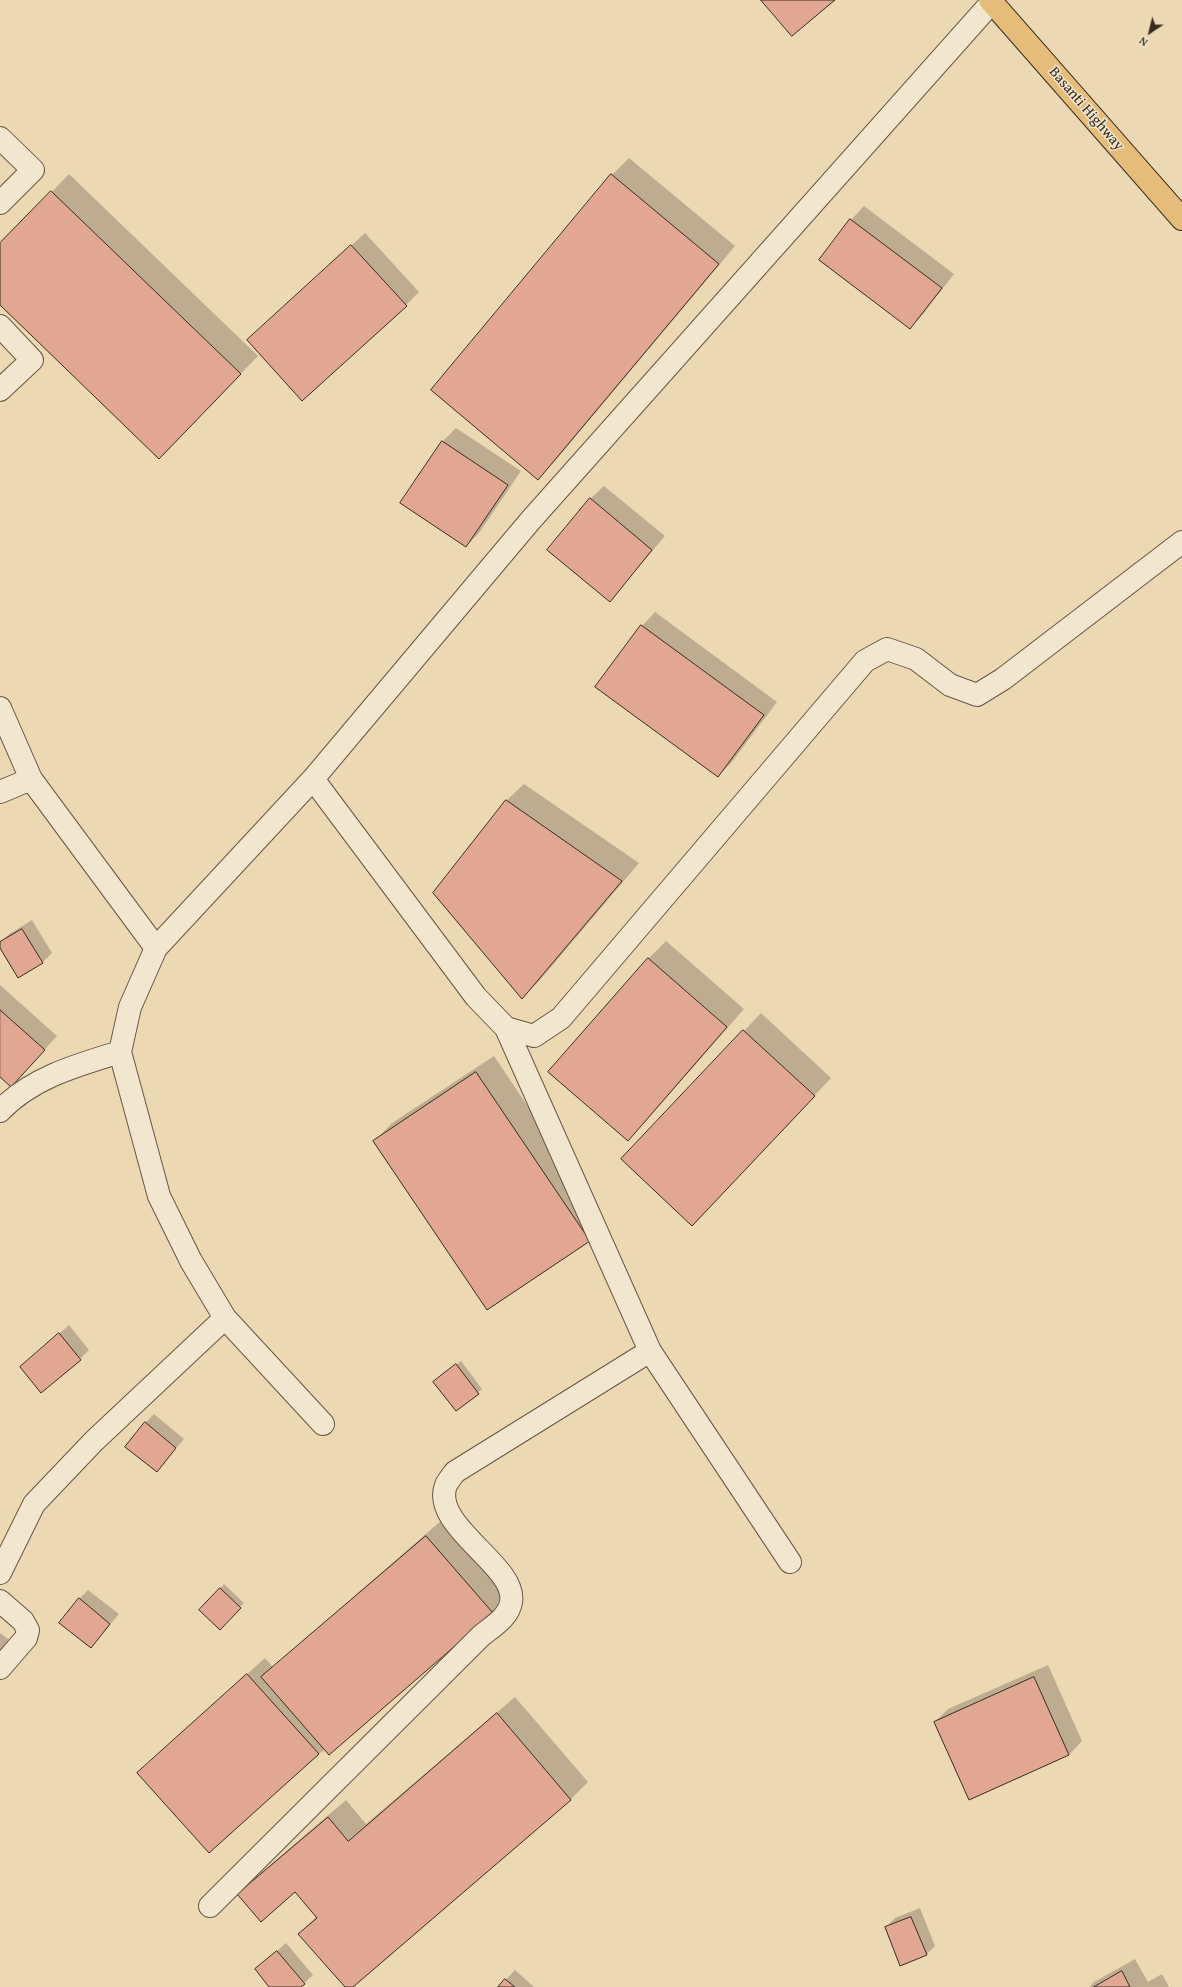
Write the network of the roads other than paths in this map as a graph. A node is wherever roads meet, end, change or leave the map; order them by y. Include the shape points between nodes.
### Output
1 (991, 1) edge
2 (0, 138) edge
3 (0, 204) edge
4 (1182, 219) edge
5 (0, 326) edge
6 (0, 390) edge
7 (1182, 542) edge
8 (0, 708) edge
9 (31, 779) junction
10 (313, 779) junction
11 (0, 792) edge
12 (156, 948) junction
13 (506, 1028) junction
14 (120, 1052) junction
15 (0, 1110) edge
16 (225, 1318) junction
17 (650, 1351) junction
18 (323, 1424) dead end
19 (790, 1562) dead end
20 (0, 1572) edge
21 (0, 1601) edge
22 (0, 1668) edge
23 (210, 1906) dead end

1 - 4 main road, Basanti Highway
1 - 10 street via 530,521
2 - 3 street via 34,170
5 - 6 street via 32,360
7 - 13 street via 1003,679 977,695 950,685 916,659 887,648 865,661 562,1018 534,1036
8 - 9 street
9 - 11 street
9 - 12 street
10 - 12 street
10 - 13 street via 476,997
12 - 14 street via 130,1007
13 - 17 street
14 - 15 street via 43,1079 12,1098
14 - 16 street via 159,1196 190,1261
16 - 18 street
16 - 20 street via 94,1441 34,1504
17 - 19 street
17 - 23 street via 455,1472 446,1485 444,1499 450,1516 505,1580 511,1592 511,1603 506,1614
21 - 22 street via 23,1621 28,1630 26,1638

